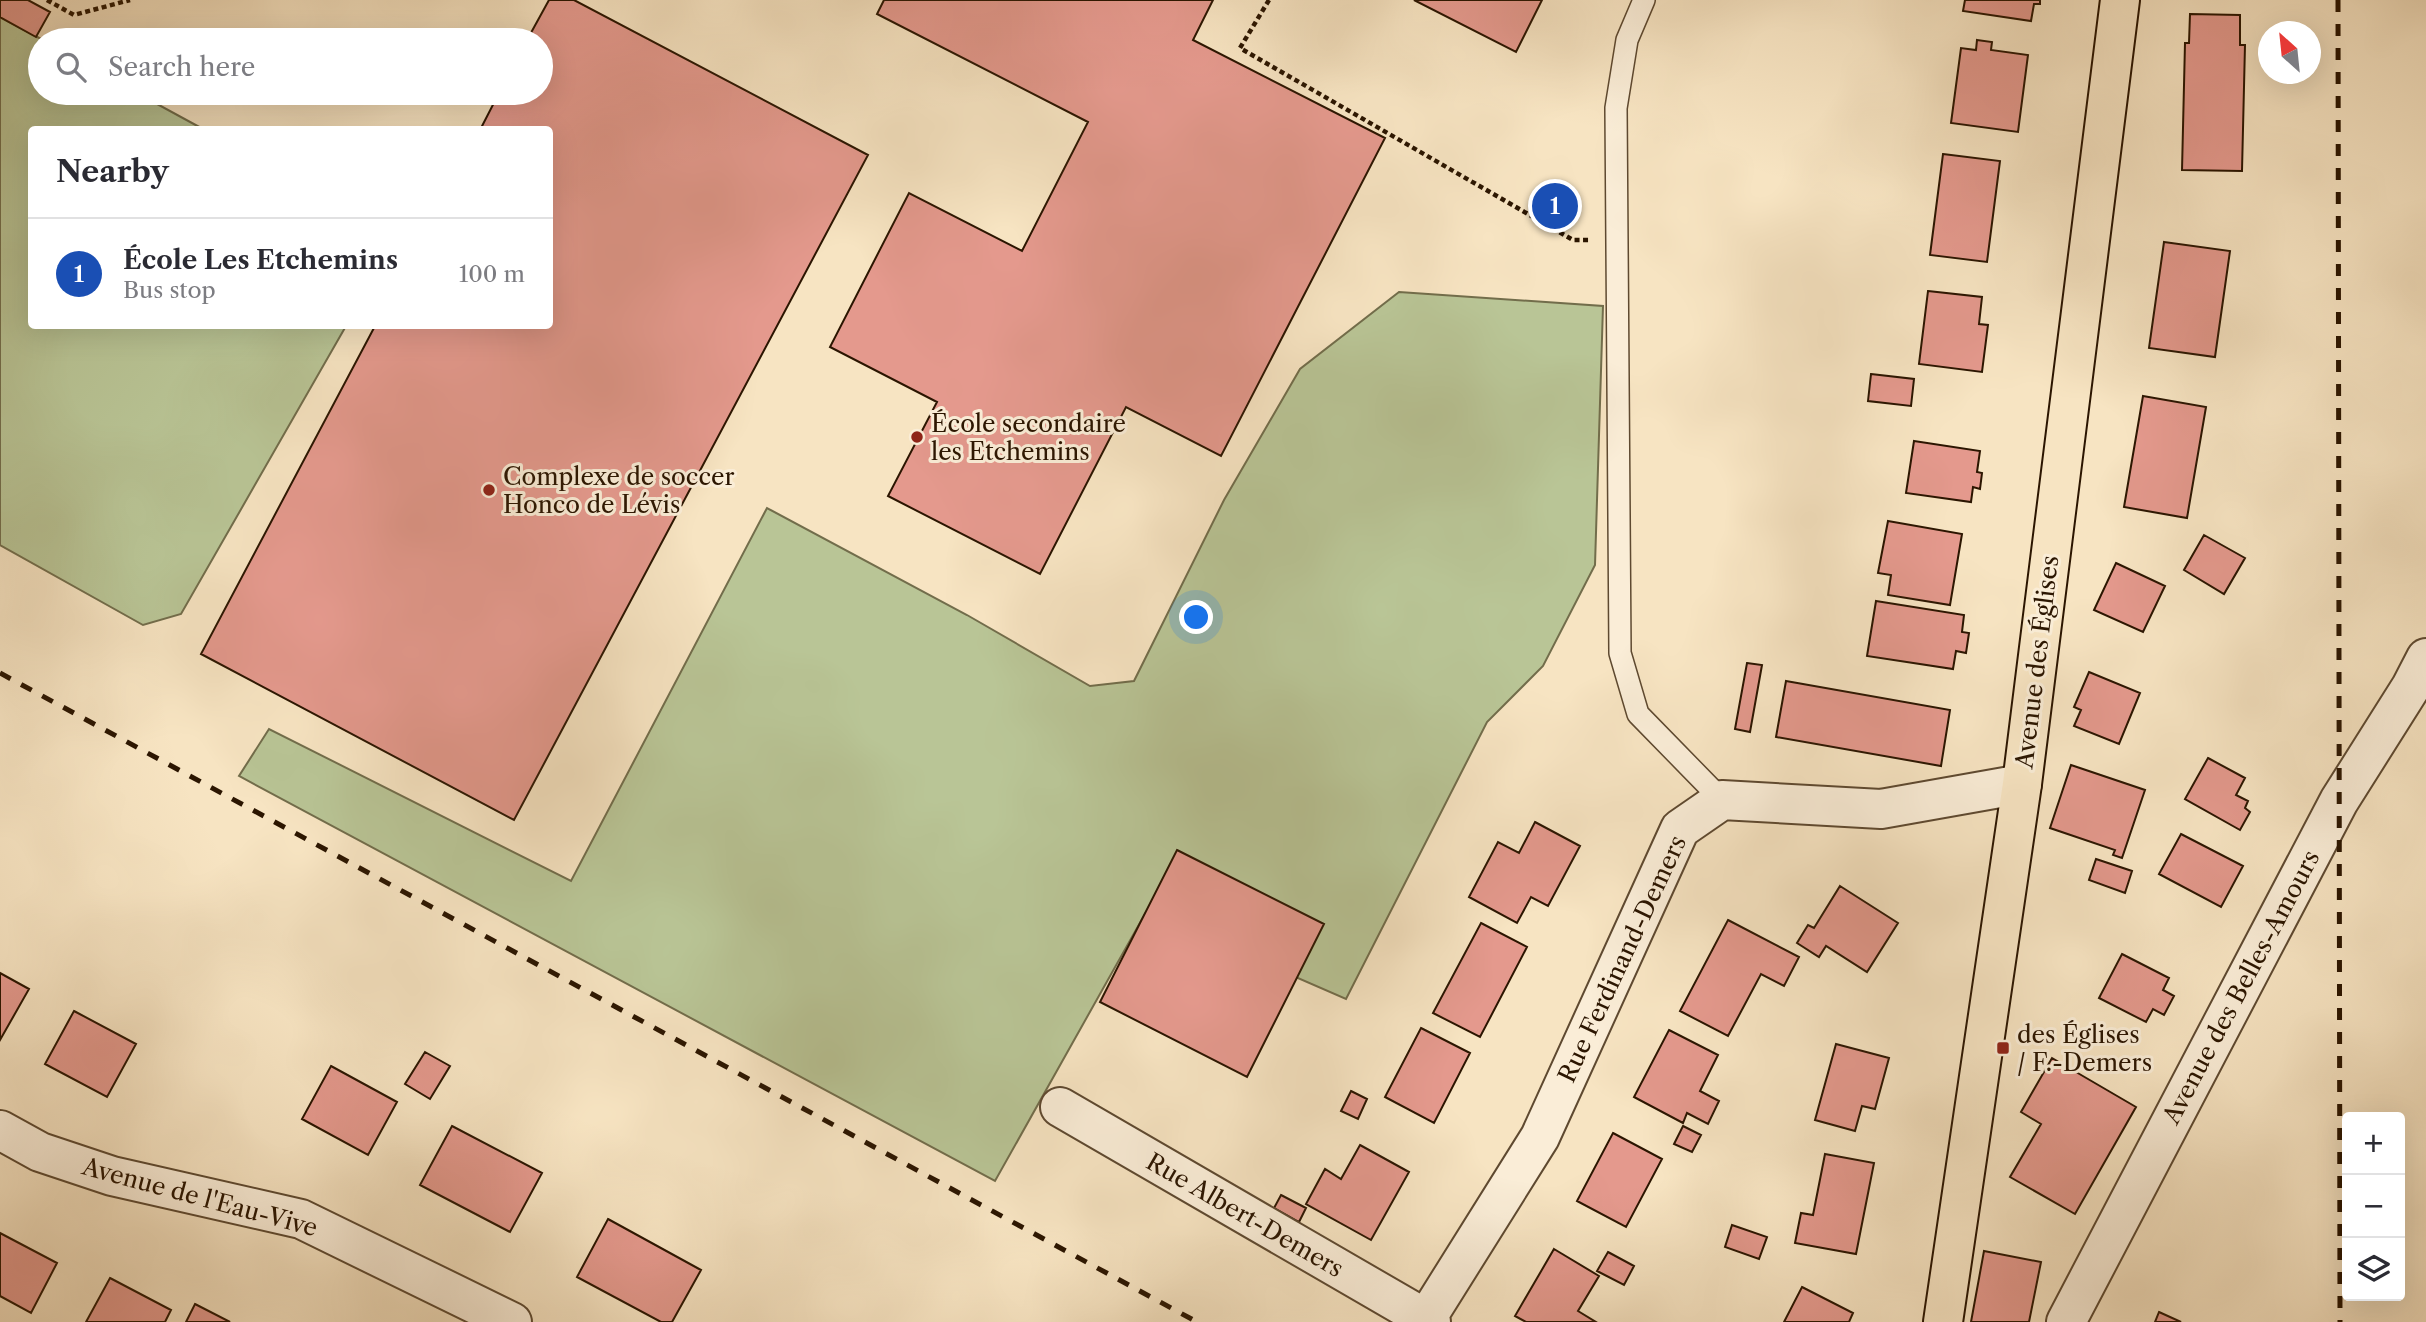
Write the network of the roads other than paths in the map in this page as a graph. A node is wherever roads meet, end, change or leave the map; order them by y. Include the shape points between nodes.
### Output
1 (1644, 0) edge
2 (2120, 0) edge
3 (2421, 682) edge
4 (2022, 784) junction
5 (1722, 800) junction
6 (1060, 1107) dead end
7 (0, 1130) edge
8 (1428, 1320) edge
9 (512, 1322) edge
10 (1943, 1322) edge
11 (2066, 1322) edge

1 - 5 lane via 1627,40 1616,108 1620,653 1638,714
2 - 4 main road, Avenue des Églises
3 - 11 street, Avenue des Belles-Amours via 2339,801
4 - 5 street via 1881,809
4 - 10 main road, Avenue des Églises
5 - 8 street, Rue Ferdinand-Demers via 1680,829 1540,1137
6 - 8 street, Rue Albert-Demers
7 - 9 street, Avenue de l'Eau-Vive via 40,1152 112,1176 301,1219

